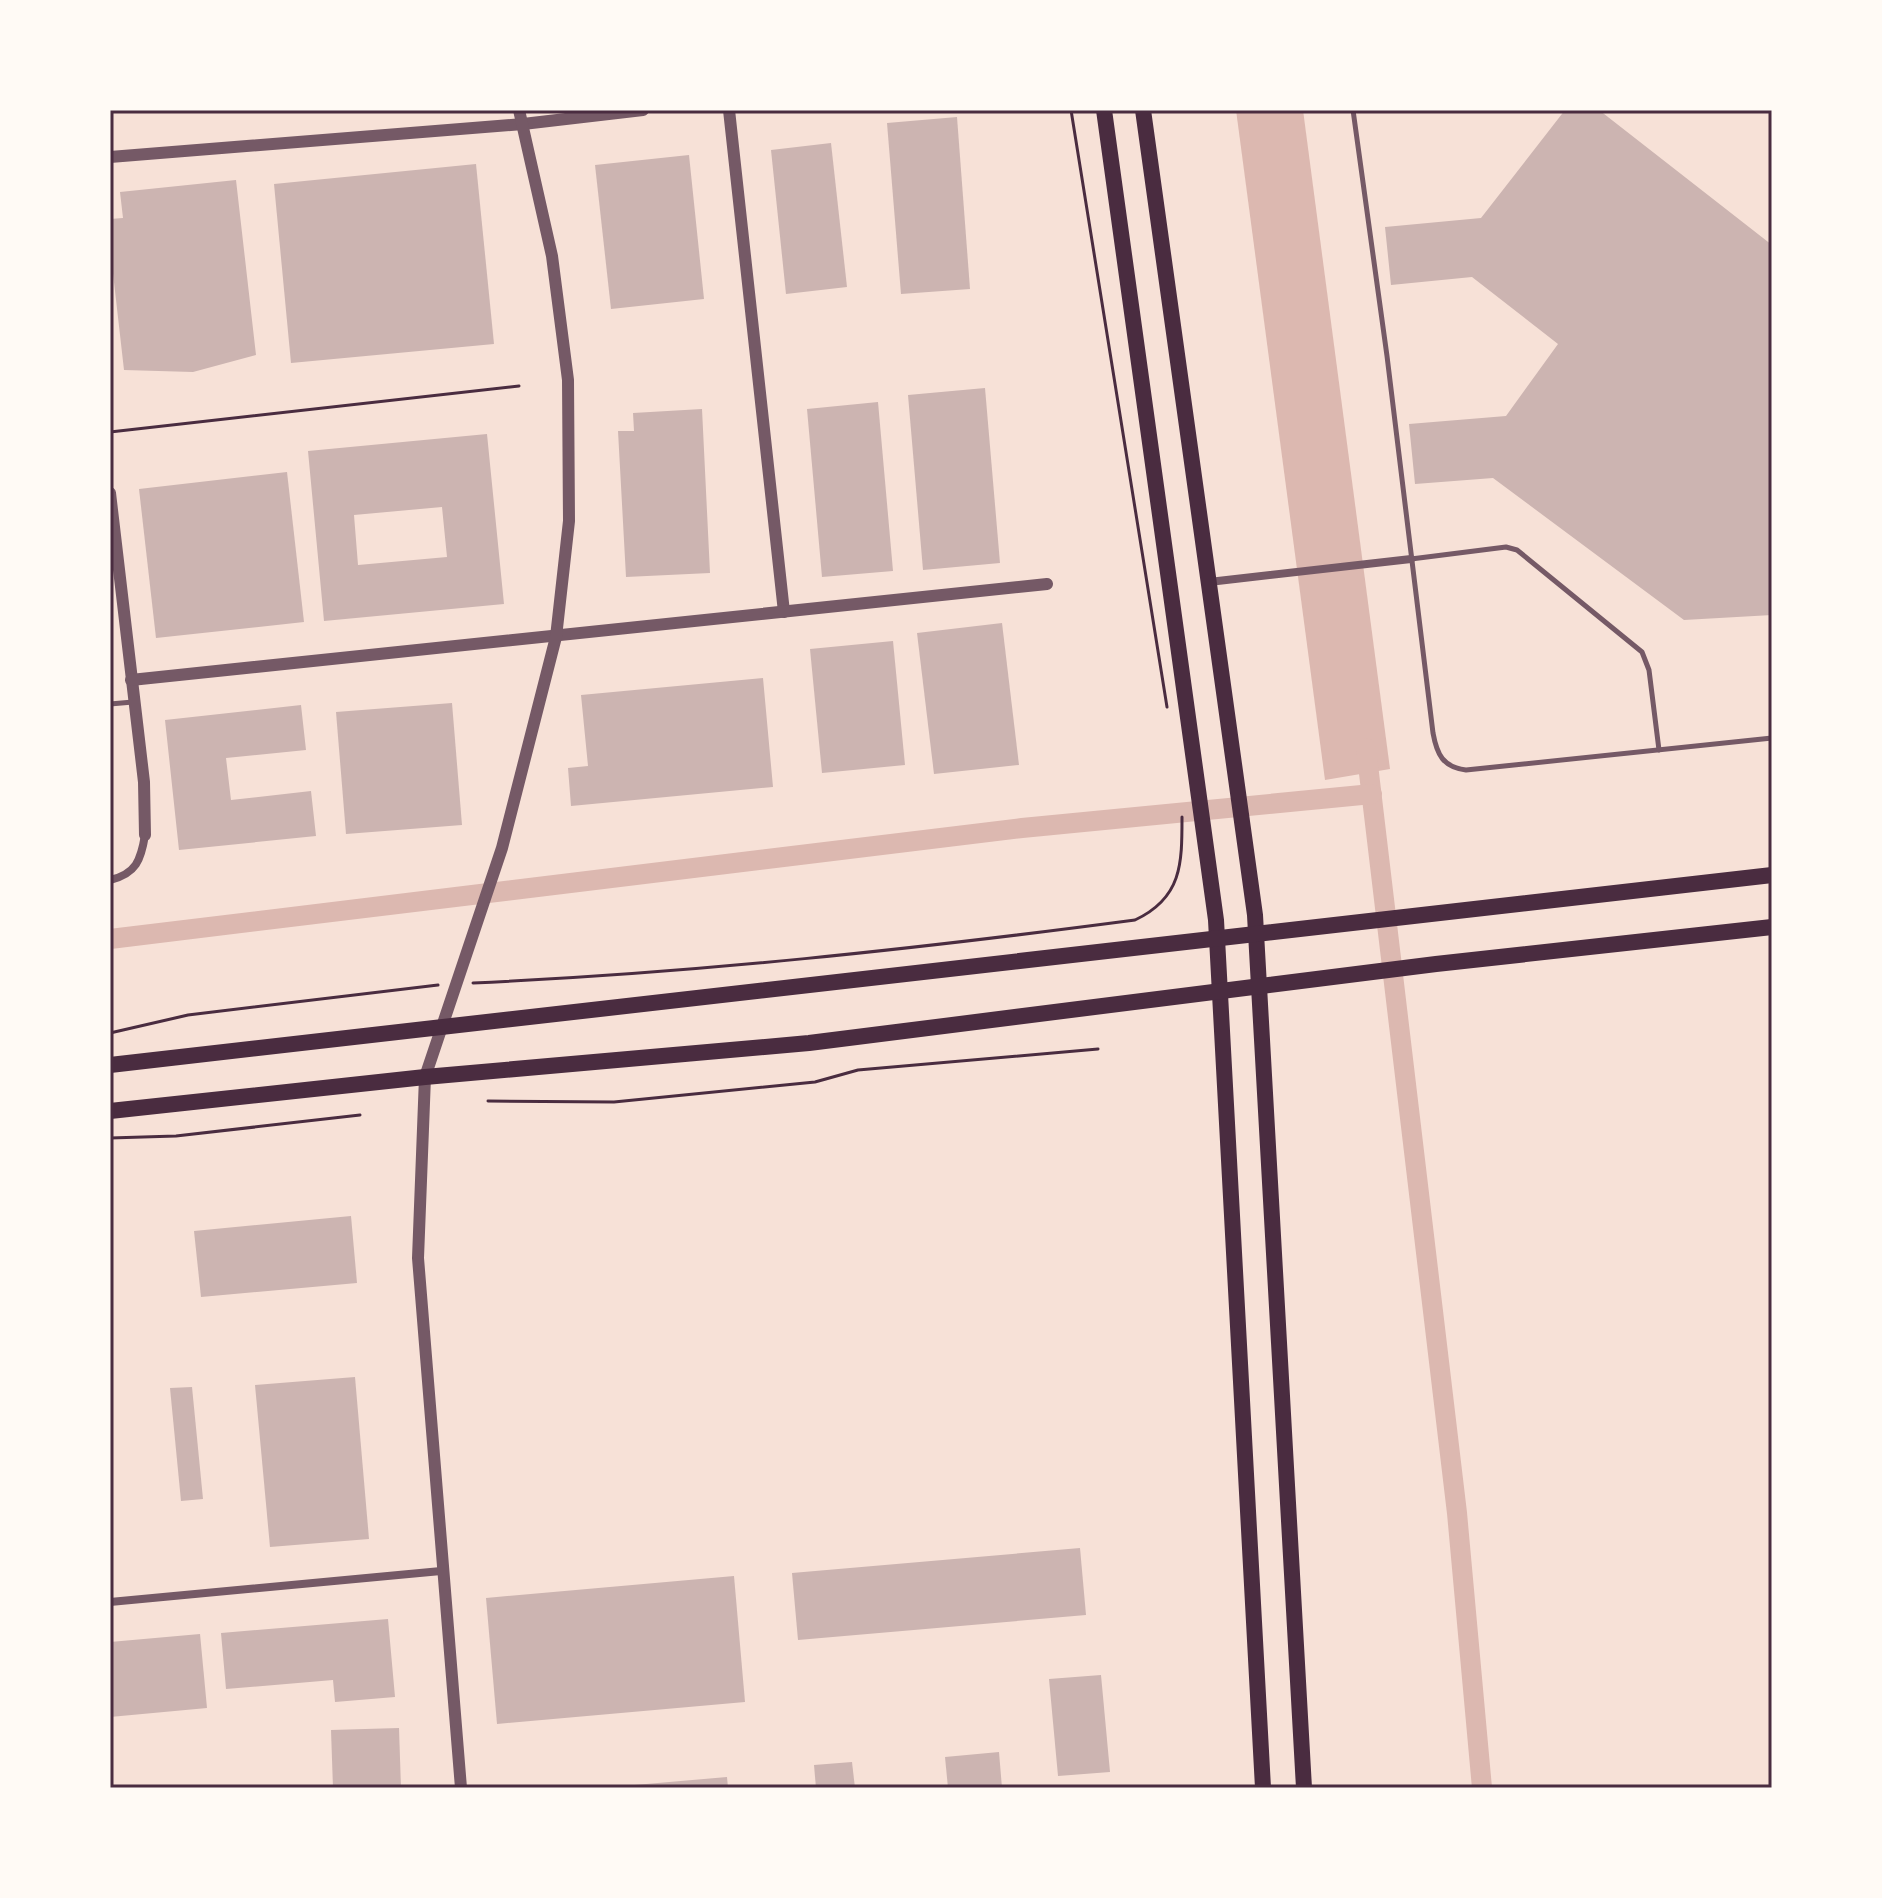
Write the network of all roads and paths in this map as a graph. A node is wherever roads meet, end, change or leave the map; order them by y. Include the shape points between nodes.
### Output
1 (519, 110) edge
2 (643, 110) edge
3 (729, 110) edge
4 (1071, 110) edge
5 (1104, 110) edge
6 (1143, 110) edge
7 (1353, 110) edge
8 (523, 124) junction
9 (110, 157) edge
10 (519, 386) dead end
11 (110, 432) edge
12 (110, 493) edge
13 (110, 502) edge
14 (1411, 559) junction
15 (1209, 582) junction
16 (1047, 584) dead end
17 (784, 612) junction
18 (556, 637) junction
19 (131, 680) junction
20 (134, 701) junction
21 (110, 704) edge
22 (1167, 709) dead end
23 (1772, 738) edge
24 (1659, 750) junction
25 (1182, 804) dead end
26 (145, 835) joint
27 (1772, 875) edge
28 (110, 880) edge
29 (1772, 927) edge
30 (1256, 936) junction
31 (1217, 940) junction
32 (456, 983) junction
33 (1258, 988) junction
34 (1220, 992) junction
35 (441, 1029) junction
36 (110, 1033) edge
37 (1098, 1049) dead end
38 (110, 1065) edge
39 (425, 1077) junction
40 (488, 1101) dead end
41 (110, 1111) edge
42 (360, 1115) dead end
43 (110, 1138) edge
44 (441, 1571) junction
45 (110, 1602) edge
46 (461, 1788) edge
47 (1263, 1788) edge
48 (1304, 1788) edge

1 - 8 street
2 - 8 street
3 - 17 street
4 - 22 path
5 - 31 main road
6 - 15 main road
7 - 14 lane
8 - 9 street
8 - 18 street via 552,256 568,380 569,521
10 - 11 path
12 - 13 street
13 - 19 street
14 - 15 street
14 - 24 lane via 1517,550 1642,652
14 - 24 lane via 1441,760 1466,770
15 - 30 main road
16 - 17 street
17 - 18 street
18 - 19 street
18 - 32 street via 502,848
19 - 20 street
20 - 21 lane
20 - 26 street
23 - 24 lane
25 - 32 path via 1182,851 1175,883 1158,909 1135,920 960,943 599,977
26 - 28 street via 137,866 125,877
27 - 30 main road
29 - 33 main road
30 - 31 main road
30 - 33 main road
31 - 34 main road
31 - 35 main road
32 - 35 street
32 - 36 path via 188,1015
33 - 34 main road
33 - 48 main road
34 - 39 main road via 809,1043
34 - 47 main road
35 - 38 main road
35 - 39 street
37 - 40 path via 858,1070 815,1082 614,1102
39 - 41 main road
39 - 44 street via 418,1258
42 - 43 path via 176,1136
44 - 45 street
44 - 46 street

